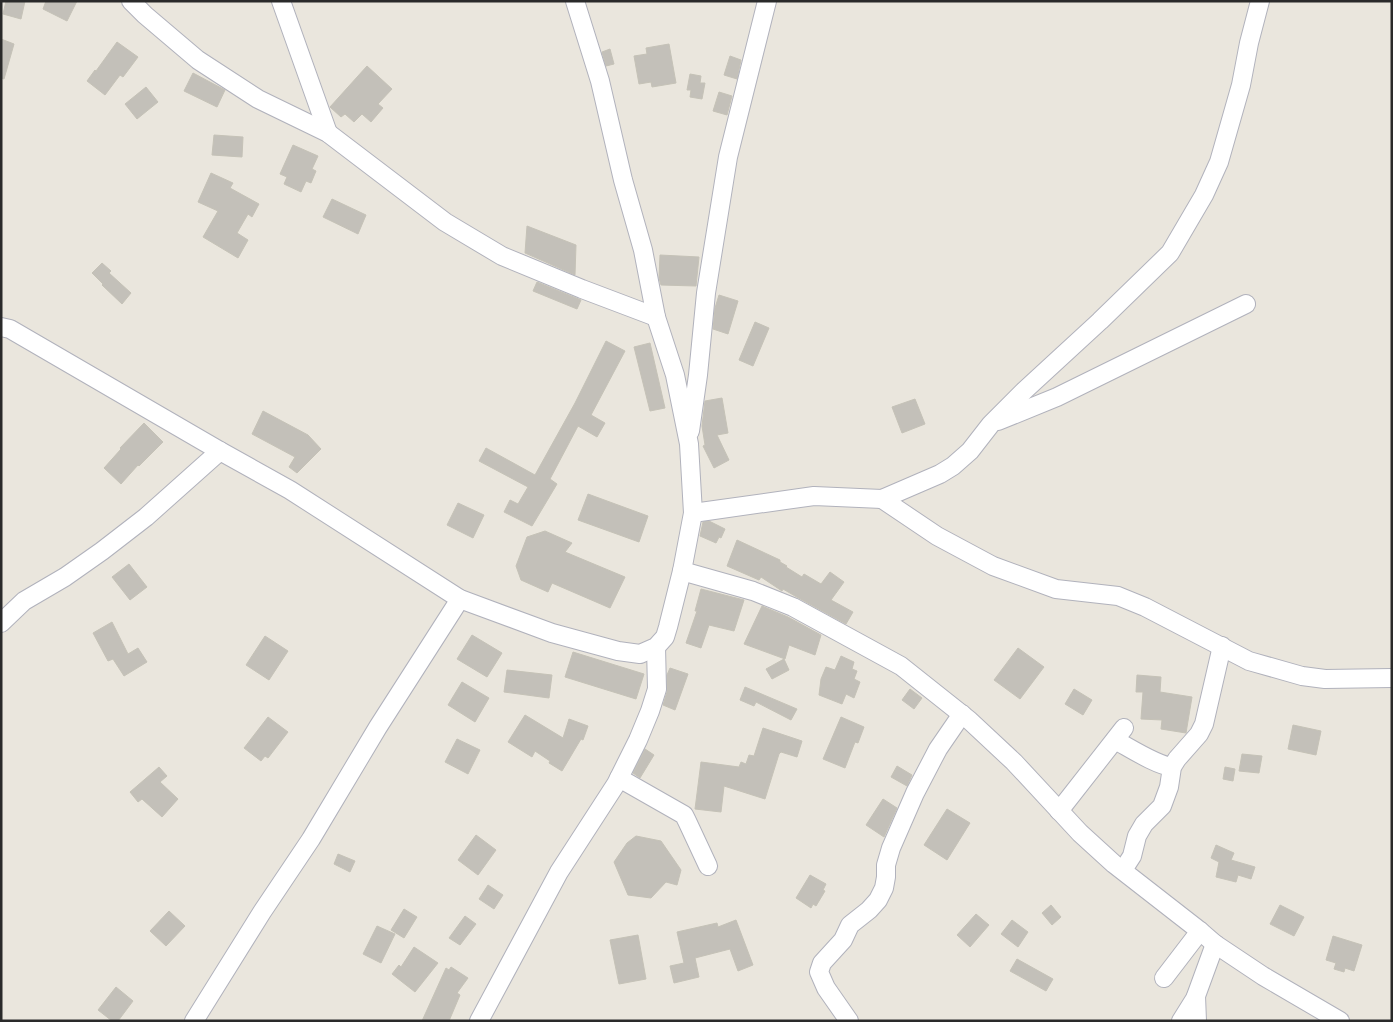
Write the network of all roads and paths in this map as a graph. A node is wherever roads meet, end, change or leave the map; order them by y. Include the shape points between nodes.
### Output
1 (131, 1) edge
2 (281, 1) edge
3 (575, 1) edge
4 (767, 1) edge
5 (1260, 1) edge
6 (328, 133) junction
7 (1246, 304) dead end
8 (656, 317) junction
9 (1, 327) edge
10 (991, 424) junction
11 (689, 444) junction
12 (220, 451) junction
13 (882, 500) junction
14 (693, 513) junction
15 (682, 571) junction
16 (460, 599) junction
17 (1, 623) edge
18 (1222, 646) junction
19 (656, 647) junction
20 (1392, 678) edge
21 (962, 714) junction
22 (1172, 767) junction
23 (619, 778) junction
24 (1059, 811) junction
25 (708, 866) dead end
26 (1123, 870) junction
27 (1200, 930) junction
28 (1215, 944) junction
29 (1164, 978) dead end
30 (1196, 996) junction
31 (194, 1021) edge
32 (479, 1021) edge
33 (849, 1021) edge
34 (1181, 1021) edge
35 (1197, 1021) edge
36 (1340, 1021) edge

1 - 6 street via 198,60 258,99
2 - 6 street
3 - 8 street via 600,81 643,250
4 - 11 street via 728,157 706,293
5 - 10 street via 1219,162 1170,253
6 - 8 street via 444,222 502,256
7 - 10 street via 1056,397
8 - 11 street via 675,375
9 - 12 street via 10,329
10 - 13 street via 970,451 953,466
11 - 14 street
12 - 16 street via 290,490
12 - 17 street via 146,517 65,577 24,601
13 - 14 street via 814,496
13 - 18 street via 937,536 993,566 1056,589 1118,596
14 - 15 street
15 - 19 street via 665,637
15 - 21 street via 753,591 793,608 901,666
16 - 19 street via 552,633 618,651 640,654
16 - 31 street
18 - 20 street via 1249,661 1302,676
18 - 22 street via 1204,724
19 - 23 street via 657,689 638,740
21 - 24 street via 1014,762
21 - 33 street via 938,749 915,793 891,848 884,888 878,900 850,925 819,972
22 - 24 street via 1155,761 1119,734
22 - 26 street via 1162,806 1144,824
23 - 25 street via 684,816
23 - 32 street via 559,872
24 - 26 street
26 - 27 street
27 - 28 street
27 - 29 street
28 - 30 street
28 - 36 street
30 - 34 street
30 - 35 street

